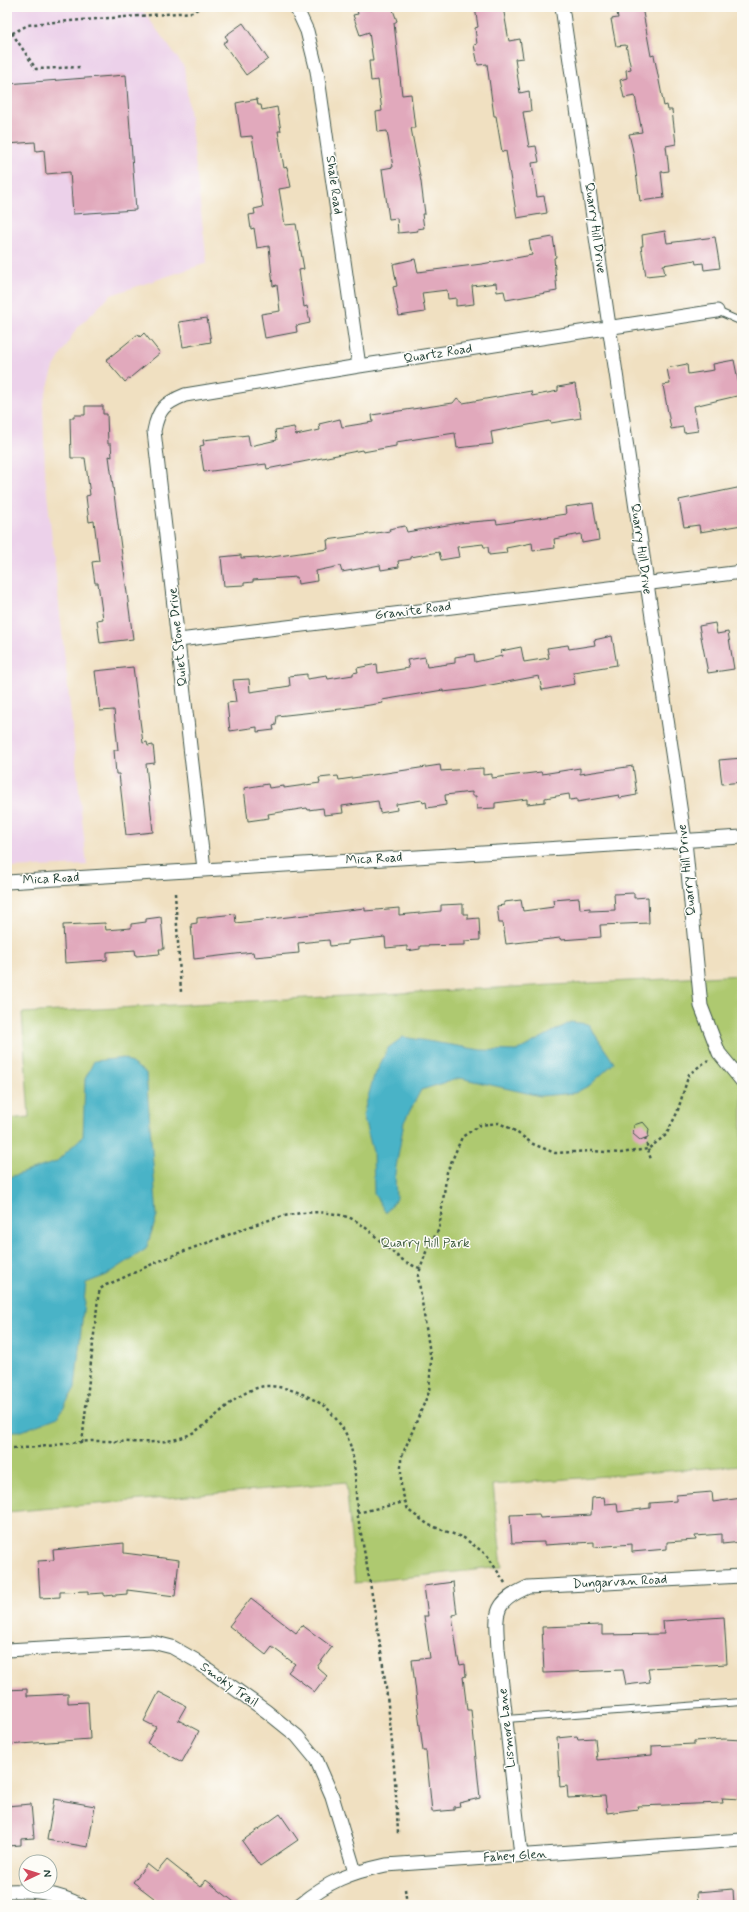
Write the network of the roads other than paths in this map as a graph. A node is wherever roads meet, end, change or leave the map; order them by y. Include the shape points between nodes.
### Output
1 (296, 7) edge
2 (562, 7) edge
3 (717, 311) joint
4 (742, 322) edge
5 (609, 328) junction
6 (359, 366) junction
7 (163, 407) joint
8 (742, 572) edge
9 (646, 583) junction
10 (179, 640) junction
11 (742, 837) edge
12 (685, 841) junction
13 (204, 869) junction
14 (7, 882) edge
15 (742, 1081) edge
16 (742, 1576) edge
17 (502, 1602) joint
18 (7, 1650) edge
19 (742, 1702) edge
20 (506, 1719) junction
21 (742, 1840) edge
22 (521, 1855) junction
23 (355, 1872) junction
24 (7, 1891) edge
25 (81, 1905) edge
26 (299, 1905) edge

1 - 6 street, Shale Road via 308,30 317,71
2 - 5 street, Quarry Hill Drive
3 - 4 lane
3 - 5 street, Quartz Road
5 - 6 street, Quartz Road
5 - 9 street, Quarry Hill Drive
6 - 7 street, Quartz Road via 185,396
7 - 10 street, Quiet Stone Drive via 156,419 154,431
8 - 9 street, Granite Road
9 - 10 street, Granite Road
9 - 12 street, Quarry Hill Drive
10 - 13 street, Quiet Stone Drive
11 - 12 street, Mica Road
12 - 13 street, Mica Road
12 - 15 street, Quarry Hill Drive via 701,1006 719,1052
13 - 14 street, Mica Road
16 - 17 street, Dungarvan Road via 528,1587
17 - 20 street, Lismore Lane via 496,1618
18 - 23 street, Smoky Trail via 152,1642 172,1647 195,1660 297,1736 316,1759 332,1796
19 - 20 lane
20 - 22 street, Lismore Lane
21 - 22 street, Fahey Glen
22 - 23 street, Fahey Glen via 386,1865
23 - 26 street, Fahey Glen via 334,1880
24 - 25 street via 35,1890 54,1894

